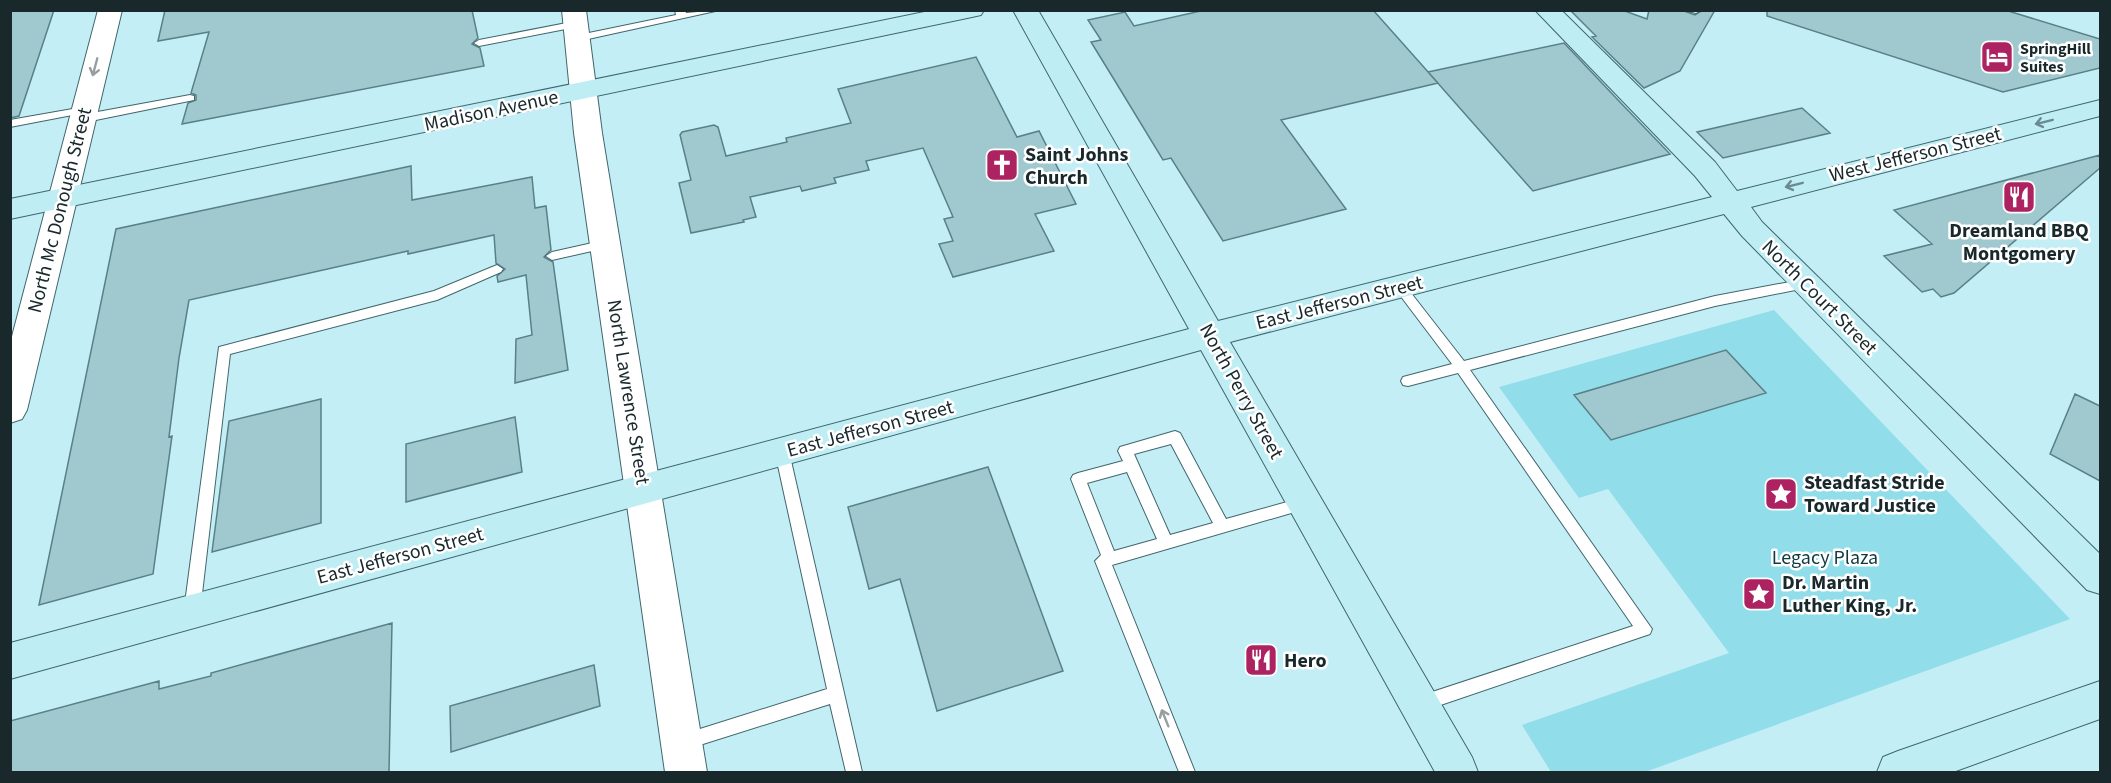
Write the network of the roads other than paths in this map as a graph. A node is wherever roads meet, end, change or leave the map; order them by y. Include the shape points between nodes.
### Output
1 (110, 10) edge
2 (715, 10) edge
3 (972, 10) edge
4 (1025, 10) edge
5 (1547, 10) edge
6 (1688, 10) edge
7 (1696, 10) edge
8 (681, 14) edge
9 (577, 24) edge
10 (479, 43) dead end
11 (584, 91) junction
12 (190, 98) dead end
13 (2100, 108) edge
14 (82, 115) junction
15 (10, 124) edge
16 (62, 199) junction
17 (1730, 201) junction
18 (10, 210) edge
19 (606, 244) junction
20 (552, 256) dead end
21 (497, 269) dead end
22 (1806, 284) junction
23 (1400, 287) junction
24 (1210, 335) junction
25 (1461, 367) junction
26 (15, 370) edge
27 (1408, 381) dead end
28 (10, 410) edge
29 (782, 452) junction
30 (1131, 465) junction
31 (644, 489) junction
32 (1305, 503) junction
33 (1222, 527) junction
34 (1166, 543) junction
35 (1106, 560) junction
36 (2100, 578) edge
37 (192, 612) junction
38 (10, 661) edge
39 (836, 694) junction
40 (2100, 700) edge
41 (1418, 704) junction
42 (684, 758) edge
43 (854, 772) edge
44 (1187, 772) edge
45 (1457, 772) edge
46 (1898, 772) edge

1 -> 14 street, North Mc Donough Street
2 - 8 lane
3 - 11 main road, Madison Avenue
4 - 24 main road, North Perry Street
5 - 17 main road, North Court Street via 1706,169
6 - 7 lane
8 - 9 lane
9 - 10 lane
9 - 11 street, North Lawrence Street
11 - 16 main road, Madison Avenue
11 - 19 street, North Lawrence Street
12 - 14 lane
13 -> 17 main road, West Jefferson Street
14 - 15 lane
14 - 16 street, North Mc Donough Street
16 - 18 main road, Madison Avenue
16 - 26 street, North Mc Donough Street
17 - 22 main road, North Court Street
17 - 23 main road, East Jefferson Street
19 - 20 lane
19 - 31 street, North Lawrence Street
21 - 37 lane via 437,295 224,351
22 - 25 lane via 1714,301
22 - 36 main road, North Court Street
23 - 24 main road, East Jefferson Street
23 - 25 lane
24 - 29 main road, East Jefferson Street
24 - 32 main road, North Perry Street
25 - 27 lane
25 - 41 lane via 1644,629
26 - 28 street, North Mc Donough Street
29 - 31 main road, East Jefferson Street
29 - 39 lane
30 - 33 lane via 1125,451 1175,437
30 - 34 lane
30 - 35 lane via 1078,479
31 - 37 main road, East Jefferson Street
31 - 42 street, North Lawrence Street
32 - 33 lane
32 - 41 main road, North Perry Street
33 - 34 lane
34 - 35 lane
44 -> 35 lane
37 - 38 main road, East Jefferson Street
39 - 42 lane
39 - 43 lane
40 - 46 main road
41 - 45 main road, North Perry Street

